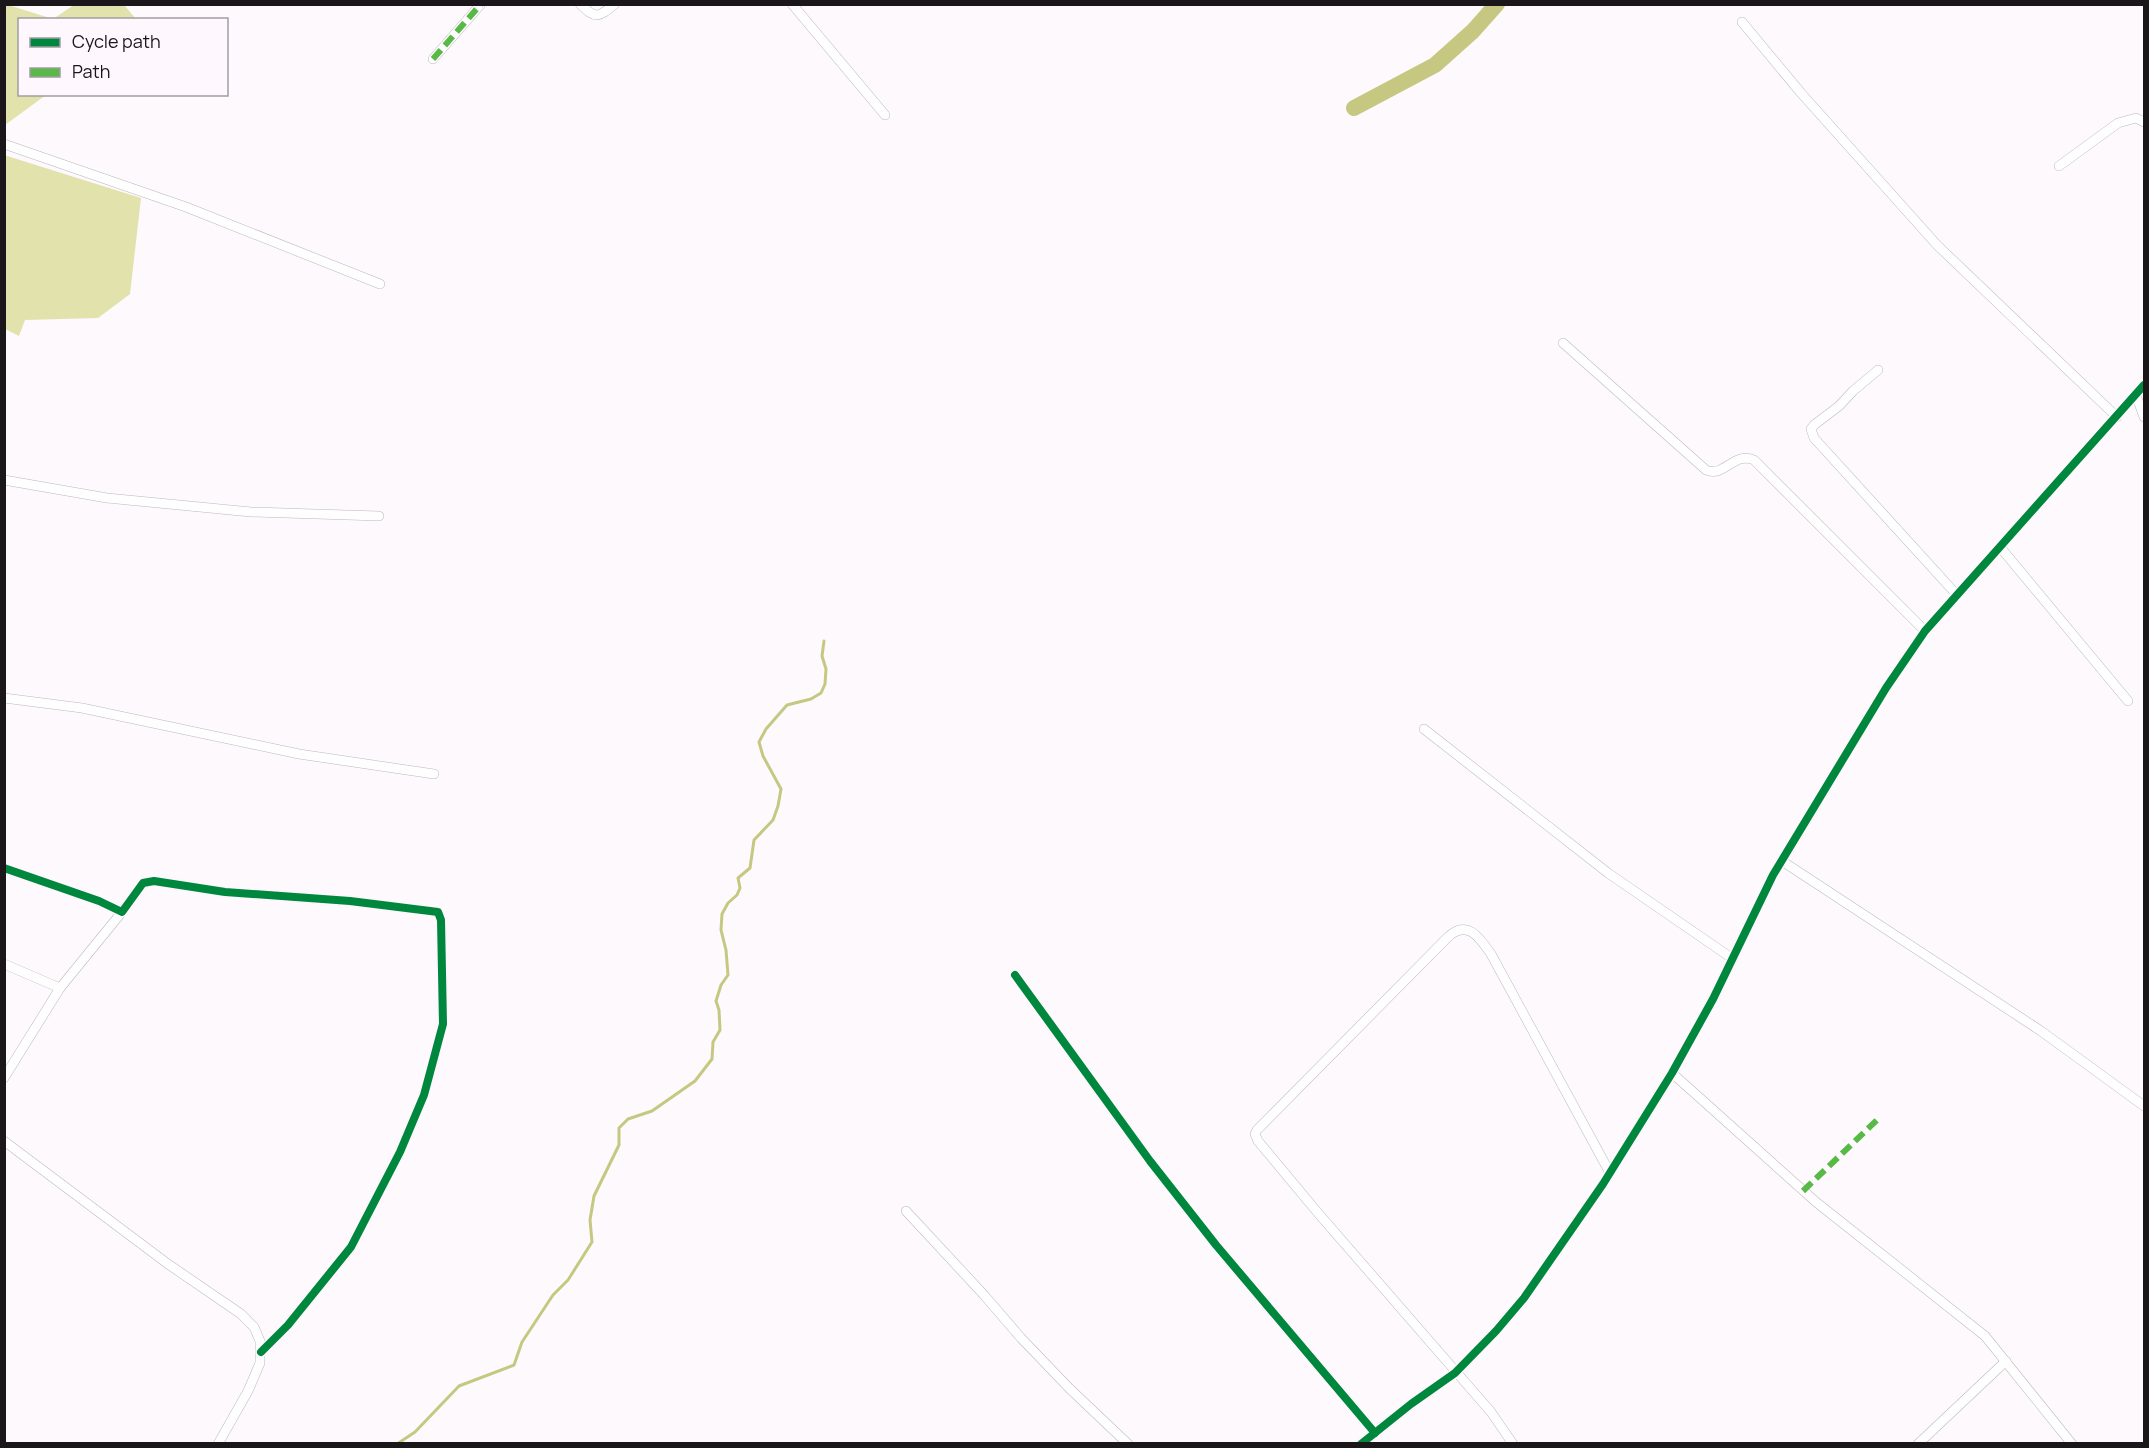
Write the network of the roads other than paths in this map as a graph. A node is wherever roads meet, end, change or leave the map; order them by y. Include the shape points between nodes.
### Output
1 (482, 4) edge
2 (580, 4) edge
3 (615, 4) edge
4 (792, 4) edge
5 (1742, 22) dead end
6 (433, 59) dead end
7 (885, 115) dead end
8 (2145, 122) edge
9 (4, 144) edge
10 (2059, 166) dead end
11 (381, 284) dead end
12 (1563, 343) dead end
13 (1878, 370) dead end
14 (2145, 385) edge
15 (2136, 395) junction
16 (2118, 417) junction
17 (2145, 417) edge
18 (4, 480) edge
19 (379, 516) dead end
20 (2000, 547) junction
21 (1957, 595) junction
22 (1925, 631) junction
23 (4, 698) edge
24 (2128, 701) dead end
25 (1424, 729) dead end
26 (434, 774) dead end
27 (1782, 861) junction
28 (4, 868) edge
29 (122, 912) junction
30 (1733, 959) junction
31 (4, 964) edge
32 (1015, 975) dead end
33 (60, 988) junction
34 (1672, 1073) junction
35 (4, 1078) edge
36 (2145, 1106) edge
37 (4, 1141) edge
38 (1610, 1173) junction
39 (906, 1211) dead end
40 (261, 1352) junction
41 (2006, 1361) junction
42 (1455, 1373) junction
43 (1375, 1433) junction
44 (218, 1443) edge
45 (1128, 1443) edge
46 (1361, 1443) edge
47 (1513, 1443) edge
48 (1918, 1443) edge
49 (2072, 1443) edge

1 - 6 street
2 - 3 street via 598,16
4 - 7 street
5 - 16 street via 1937,245
8 - 10 street via 2136,118 2118,123
9 - 11 street via 186,207
12 - 22 street via 1706,470 1716,471 1740,458 1754,460
13 - 21 street via 1814,424 1814,438
14 - 15 street
15 - 16 street
15 - 17 street
16 - 20 street
18 - 19 street via 107,498 251,512
20 - 21 street
20 - 24 street
21 - 22 street
22 - 27 street via 1886,688
23 - 26 street via 82,708 299,754
25 - 30 street via 1608,873
27 - 30 street
27 - 36 street via 2041,1031
28 - 29 street
29 - 33 street
29 - 40 street via 143,883 154,881 225,892 433,910 441,920 443,1024 424,1095 351,1247
30 - 34 street
31 - 33 street
32 - 43 street via 1149,1161
33 - 35 street
34 - 38 street
34 - 41 street via 1816,1202 1985,1336
37 - 40 street via 241,1314 254,1327
38 - 42 street via 1524,1298
38 - 42 street via 1491,954 1469,930 1451,934 1257,1130 1255,1137
39 - 45 street via 1021,1338
40 - 44 street via 248,1391
41 - 48 street
41 - 49 street
42 - 43 street
42 - 47 street
43 - 46 street

